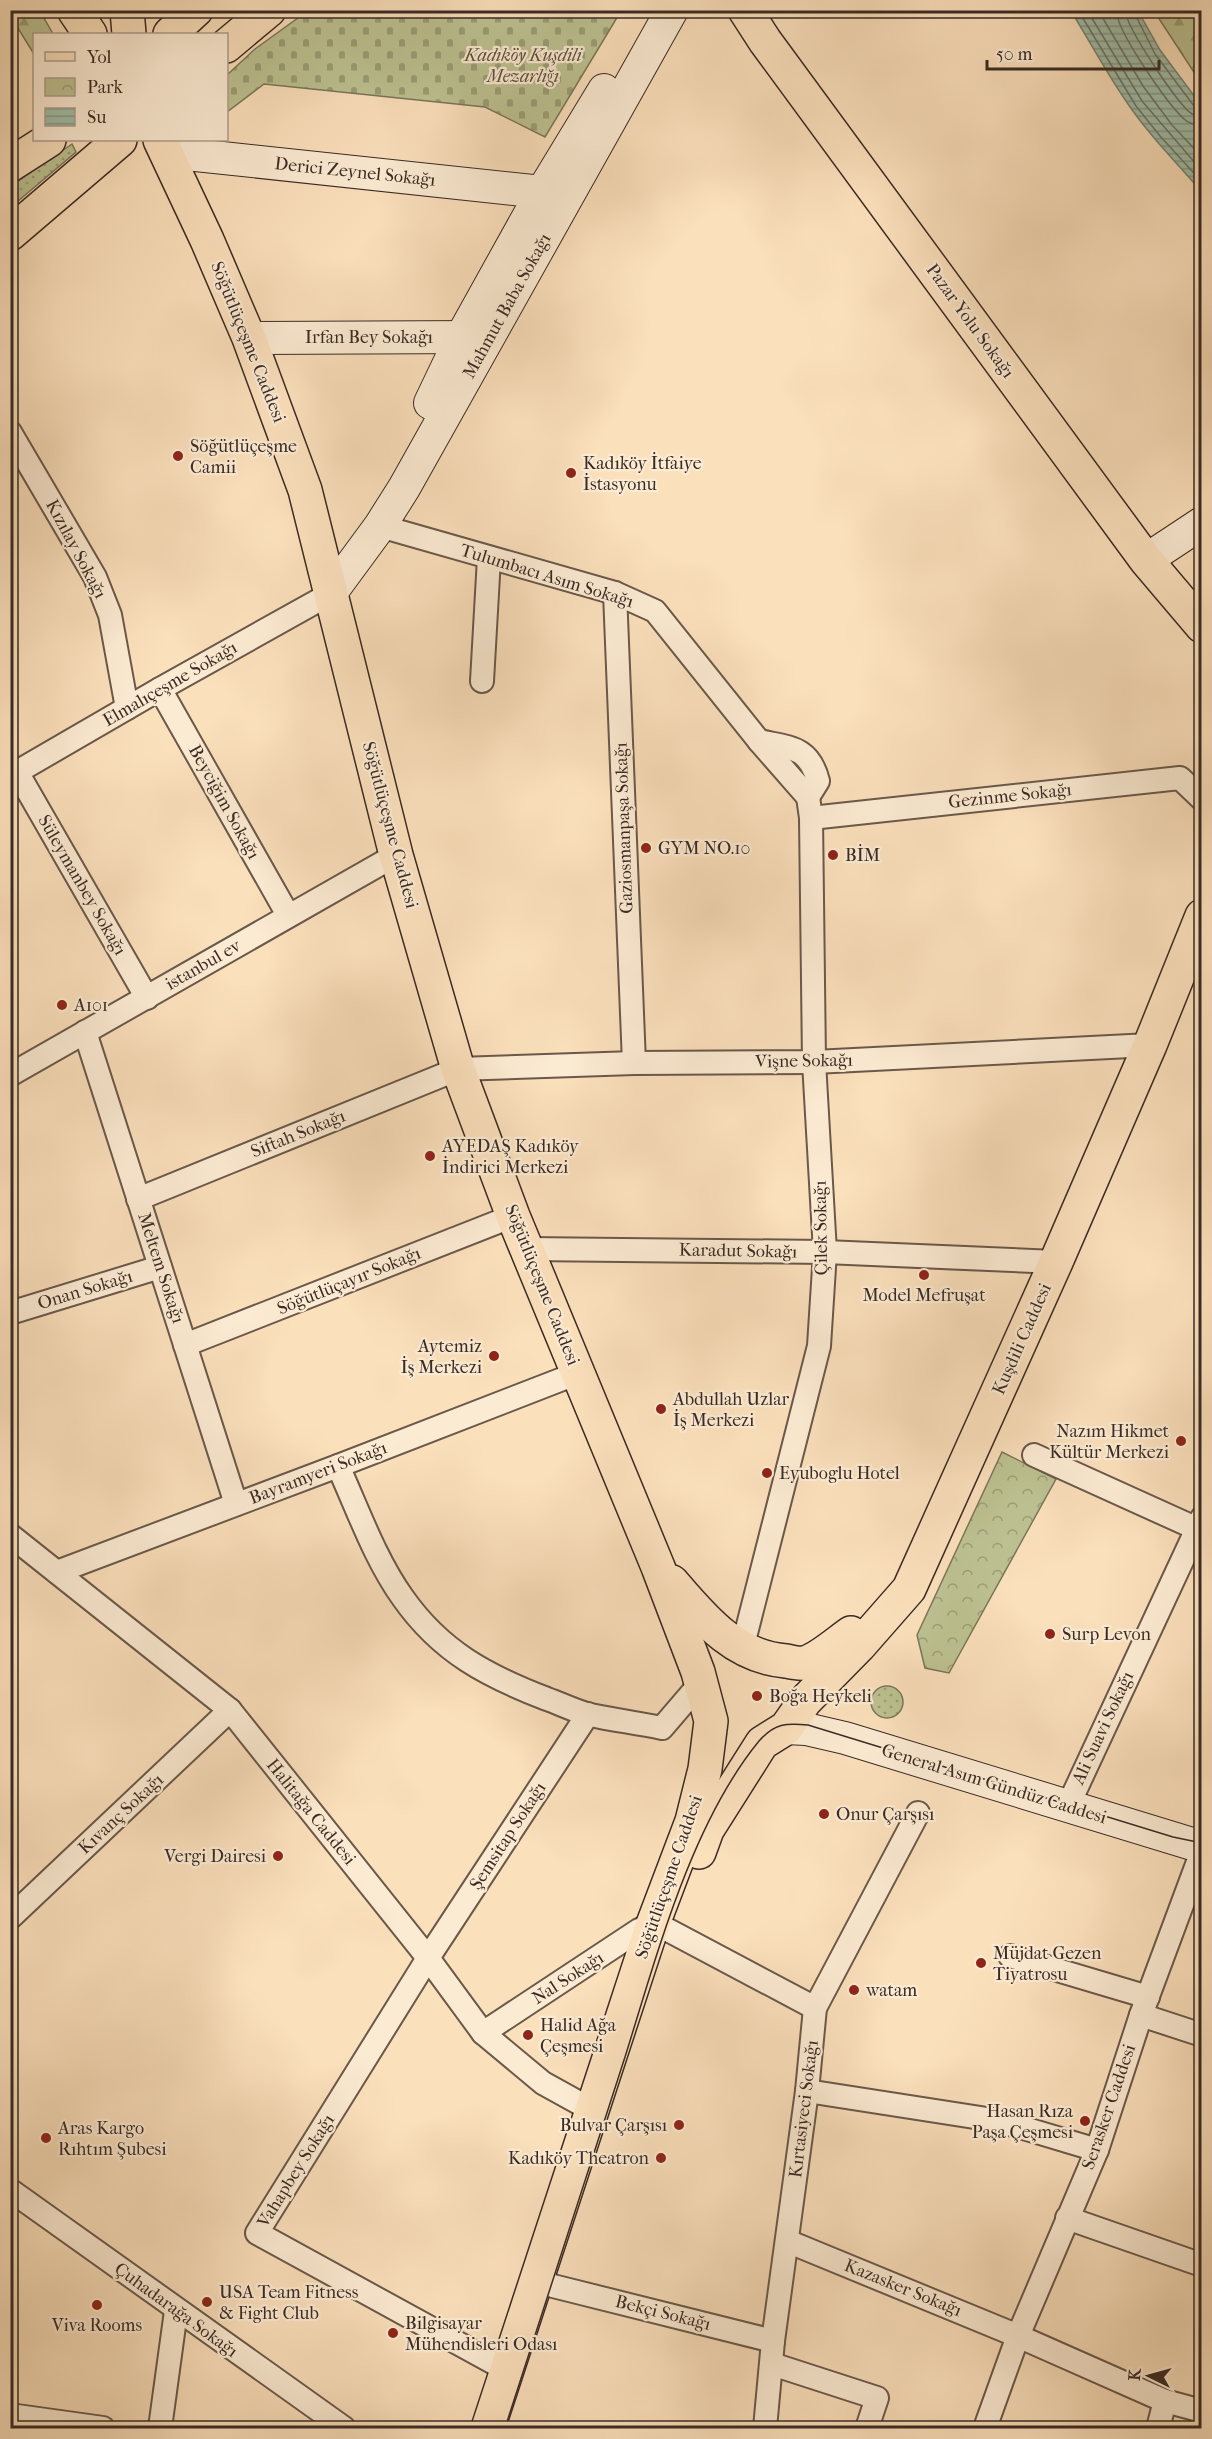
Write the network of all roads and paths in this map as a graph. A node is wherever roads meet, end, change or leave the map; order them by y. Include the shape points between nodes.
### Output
1 (74, 10) edge
2 (127, 10) edge
3 (196, 10) edge
4 (268, 10) edge
5 (745, 10) edge
6 (655, 12) edge
7 (89, 33) edge
8 (129, 33) edge
9 (171, 33) edge
10 (228, 44) edge
11 (47, 141) edge
12 (119, 141) edge
13 (164, 146) edge
14 (10, 165) edge
15 (542, 192) junction
16 (10, 234) edge
17 (475, 337) junction
18 (249, 338) junction
19 (14, 446) edge
20 (1202, 523) edge
21 (380, 526) junction
22 (489, 558) junction
23 (1146, 560) junction
24 (327, 583) junction
25 (615, 593) junction
26 (1202, 626) edge
27 (482, 681) dead end
28 (160, 689) junction
29 (127, 708) junction
30 (14, 774) edge
31 (1202, 799) edge
32 (809, 808) junction
33 (396, 855) junction
34 (288, 915) junction
35 (1202, 916) edge
36 (147, 998) junction
37 (85, 1032) junction
38 (1150, 1045) junction
39 (814, 1062) junction
40 (634, 1063) junction
41 (458, 1069) junction
42 (10, 1075) edge
43 (138, 1199) junction
44 (513, 1216) junction
45 (527, 1249) junction
46 (825, 1252) junction
47 (1056, 1262) junction
48 (160, 1267) junction
49 (10, 1313) edge
50 (185, 1345) junction
51 (578, 1373) junction
52 (1034, 1455) dead end
53 (338, 1466) junction
54 (236, 1504) junction
55 (1200, 1526) edge
56 (10, 1535) edge
57 (658, 1567) junction
58 (57, 1572) junction
59 (909, 1589) junction
60 (742, 1649) junction
61 (692, 1693) dead end
62 (230, 1710) junction
63 (588, 1714) junction
64 (786, 1728) junction
65 (1067, 1808) junction
66 (918, 1813) dead end
67 (1202, 1849) edge
68 (11, 1922) edge
69 (660, 1927) junction
70 (1010, 1956) dead end
71 (428, 1958) junction
72 (1144, 2006) junction
73 (815, 2008) junction
74 (483, 2033) junction
75 (1202, 2035) edge
76 (807, 2091) junction
77 (590, 2109) junction
78 (1096, 2151) junction
79 (10, 2190) edge
80 (1067, 2217) junction
81 (787, 2241) junction
82 (1202, 2265) edge
83 (553, 2286) junction
84 (176, 2311) junction
85 (1018, 2336) junction
86 (773, 2341) junction
87 (772, 2364) junction
88 (507, 2370) junction
89 (1165, 2400) junction
90 (1202, 2412) edge
91 (10, 2415) edge
92 (103, 2428) edge
93 (160, 2428) edge
94 (344, 2428) edge
95 (488, 2428) edge
96 (508, 2428) edge
97 (765, 2428) edge
98 (867, 2428) edge
99 (985, 2428) edge
100 (1158, 2428) edge

1 - 7 main road
2 - 8 main road
3 - 9 main road
4 - 10 main road
5 - 23 main road, Pazar Yolu Sokağı
6 - 15 street, Mahmut Baba Sokağı
6 - 17 street, Mahmut Baba Sokağı
11 - 14 main road
12 - 16 main road
13 - 15 street, Derici Zeynel Sokağı
13 - 18 main road, Söğütlüçeşme Caddesi
15 - 17 street, Mahmut Baba Sokağı
17 - 18 street, Irfan Bey Sokağı
17 - 21 street, Mahmut Baba Sokağı via 404,488
17 - 24 street, Mahmut Baba Sokağı via 372,505 351,531
18 - 24 main road, Söğütlüçeşme Caddesi via 305,490
19 - 29 street, Kızılay Sokağı via 94,577 110,615
20 - 23 street
21 - 22 street, Tulumbacı Asım Sokağı
21 - 24 street, Mahmut Baba Sokağı
22 - 25 street, Tulumbacı Asım Sokağı
22 - 27 street
23 - 26 main road, Pazar Yolu Sokağı
24 - 28 street, Elmalıçeşme Sokağı
24 - 33 main road, Söğütlüçeşme Caddesi
25 - 32 street, Tulumbacı Asım Sokağı via 655,611
25 - 40 street, Gaziosmanpaşa Sokağı
28 - 29 street, Elmalıçeşme Sokağı
28 - 34 street, Beyciğim Sokağı
29 - 30 street, Elmalıçeşme Sokağı
30 - 36 street, Süleymanbey Sokağı
31 - 32 street, Gezinme Sokağı via 1180,778
32 - 39 street, Çilek Sokağı
33 - 34 street, istanbul ev
33 - 41 main road, Söğütlüçeşme Caddesi
34 - 36 street, istanbul ev
35 - 38 main road, Kuşdili Caddesi
36 - 37 street, istanbul ev
37 - 42 street, istanbul ev
37 - 43 street, Meltem Sokağı
38 - 39 street, Vişne Sokağı
38 - 47 main road, Kuşdili Caddesi
39 - 40 street, Vişne Sokağı
39 - 46 street, Çilek Sokağı
40 - 41 street, Vişne Sokağı
41 - 43 street, Siftah Sokağı
41 - 44 main road, Söğütlüçeşme Caddesi
43 - 48 street, Meltem Sokağı
44 - 45 main road, Söğütlüçeşme Caddesi
44 - 50 street, Söğütlüçayır Sokağı
45 - 46 street, Karadut Sokağı
45 - 51 main road, Söğütlüçeşme Caddesi
46 - 47 street, Karadut Sokağı
46 - 60 street, Çilek Sokağı via 819,1346
47 - 59 main road, Kuşdili Caddesi
48 - 49 street, Onan Sokağı
48 - 50 street, Meltem Sokağı
50 - 54 street, Meltem Sokağı
51 - 53 street, Bayramyeri Sokağı
51 - 57 main road, Söğütlüçeşme Caddesi
52 - 55 street
53 - 54 street, Bayramyeri Sokağı
53 - 63 street via 382,1564 422,1622 450,1649 502,1682
54 - 58 street, Bayramyeri Sokağı
55 - 65 street, Ali Suavi Sokağı
56 - 58 street, Halitağa Caddesi
57 - 60 main road via 713,1629
57 - 69 main road, Söğütlüçeşme Caddesi via 698,1672 711,1721 705,1769
58 - 62 street, Halitağa Caddesi
59 - 60 main road via 805,1663 771,1660
59 - 64 main road, Kuşdili Caddesi via 805,1701
61 - 63 street via 662,1728
62 - 68 street, Kıvanç Sokağı
62 - 71 street, Halitağa Caddesi
63 - 71 street, Şemsitap Sokağı
64 - 65 street, General Asım Gündüz Caddesi via 845,1738
64 - 69 main road, Söğütlüçeşme Caddesi via 762,1743 707,1830
65 - 67 street, General Asım Gündüz Caddesi
66 - 73 street, Kırtasiyeci Sokağı
67 - 72 street, Serasker Caddesi
69 - 73 street
69 - 74 street, Nal Sokağı via 639,1930
69 - 77 main road, Söğütlüçeşme Caddesi
69 - 83 main road, Söğütlüçeşme Caddesi
70 - 72 street
71 - 74 street, Halitağa Caddesi
71 - 88 street, Vahapbey Sokağı via 257,2233
72 - 75 street
72 - 78 street, Serasker Caddesi
73 - 76 street, Kırtasiyeci Sokağı
74 - 77 street, Halitağa Caddesi via 543,2083
76 - 78 street via 1000,2121
76 - 81 street, Kırtasiyeci Sokağı
77 - 88 main road, Söğütlüçeşme Caddesi
78 - 80 street, Serasker Caddesi
79 - 84 street, Çuhadarağa Sokağı
80 - 82 street
80 - 85 street, Serasker Caddesi
81 - 85 street, Kazasker Sokağı
81 - 86 street, Kırtasiyeci Sokağı
83 - 86 street, Bekçi Sokağı
83 - 96 main road, Söğütlüçeşme Caddesi
84 - 93 street
84 - 94 street, Çuhadarağa Sokağı
85 - 89 street, Kazasker Sokağı
85 - 99 street, Serasker Caddesi
86 - 87 street, Kırtasiyeci Sokağı
87 - 97 street, Kırtasiyeci Sokağı
87 - 98 street via 877,2398
88 - 95 main road, Söğütlüçeşme Caddesi
89 - 90 street, Kazasker Sokağı
89 - 100 street
91 - 92 street

